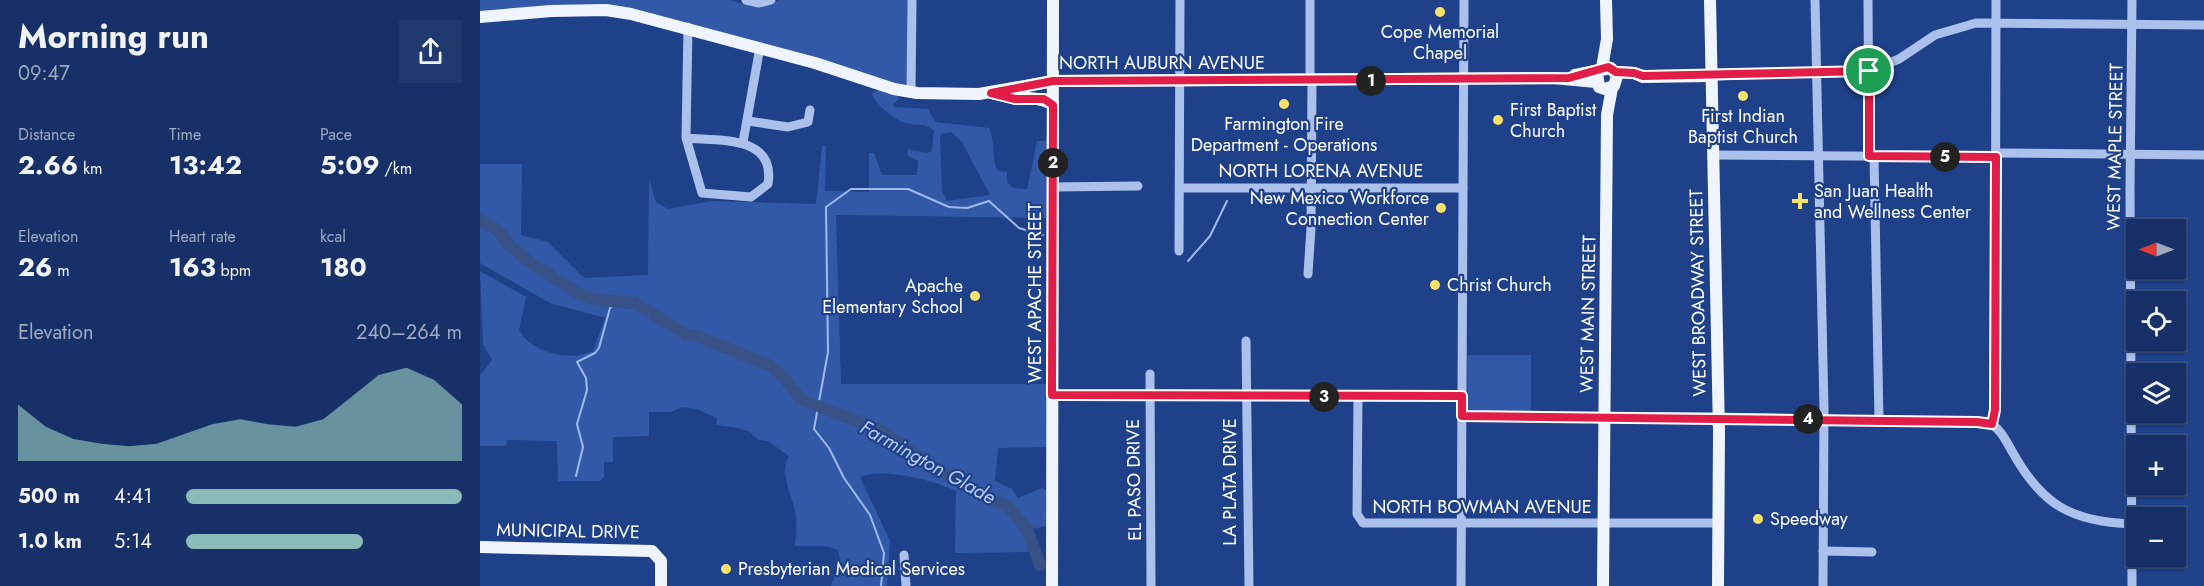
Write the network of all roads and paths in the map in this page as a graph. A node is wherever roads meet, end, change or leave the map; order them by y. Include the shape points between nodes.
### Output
1 (746, 0) edge
2 (771, 0) edge
3 (912, 0) edge
4 (1053, 0) edge
5 (1180, 0) edge
6 (1310, 0) edge
7 (1464, 0) edge
8 (1606, 0) edge
9 (1710, 0) edge
10 (1815, 0) edge
11 (1868, 0) edge
12 (1996, 0) edge
13 (2132, 0) edge
14 (480, 17) edge
15 (1996, 22) junction
16 (2132, 24) junction
17 (2204, 25) edge
18 (688, 27) junction
19 (760, 47) junction
20 (1869, 71) junction
21 (1815, 74) junction
22 (1712, 76) junction
23 (1606, 78) junction
24 (1180, 80) junction
25 (1464, 80) junction
26 (1053, 81) junction
27 (1311, 81) junction
28 (911, 92) junction
29 (991, 93) junction
30 (1053, 105) junction
31 (810, 110) dead end
32 (748, 121) junction
33 (686, 138) junction
34 (743, 142) junction
35 (2131, 154) junction
36 (2204, 154) edge
37 (1713, 155) junction
38 (1996, 155) junction
39 (1818, 156) junction
40 (1872, 156) junction
41 (1138, 186) dead end
42 (1053, 187) junction
43 (1312, 187) junction
44 (1180, 188) junction
45 (1463, 188) junction
46 (1179, 250) dead end
47 (1308, 274) dead end
48 (1246, 341) dead end
49 (1149, 374) dead end
50 (1052, 395) junction
51 (1149, 395) junction
52 (1246, 396) junction
53 (1358, 396) junction
54 (1462, 396) junction
55 (1605, 415) junction
56 (1462, 416) junction
57 (1719, 417) junction
58 (1824, 419) junction
59 (1879, 420) junction
60 (1992, 424) junction
61 (2132, 507) edge
62 (1604, 523) junction
63 (1719, 523) junction
64 (2126, 523) edge
65 (1461, 525) junction
66 (480, 547) edge
67 (1823, 551) junction
68 (1872, 552) dead end
69 (904, 555) dead end
70 (2133, 567) edge
71 (2133, 585) edge
72 (661, 586) edge
73 (906, 586) edge
74 (1052, 586) edge
75 (1151, 586) edge
76 (1249, 586) edge
77 (1461, 586) edge
78 (1603, 586) edge
79 (1718, 586) edge
80 (1823, 586) edge

1 - 2 street
3 - 28 street
4 - 26 main road, WEST APACHE STREET
5 - 24 street
6 - 27 street
7 - 25 street
8 - 23 main road, WEST MAIN STREET
9 - 22 main road, WEST BROADWAY STREET
10 - 21 street
11 - 20 street
12 - 15 street
13 - 16 street, WEST MAPLE STREET
14 - 18 main road, NORTH AUBURN AVENUE via 606,10
15 - 16 street
15 - 20 street via 1945,31 1899,59
15 - 38 street
16 - 17 street
16 - 35 street, WEST MAPLE STREET
18 - 19 main road, NORTH AUBURN AVENUE
18 - 33 street
19 - 28 main road, NORTH AUBURN AVENUE
19 - 32 street
20 - 21 street
20 - 40 street
21 - 22 street
21 - 39 street
22 - 23 main road, NORTH AUBURN AVENUE
22 - 37 main road, WEST BROADWAY STREET
23 - 25 main road, NORTH AUBURN AVENUE via 1577,74 1569,78
23 - 55 main road, WEST MAIN STREET
24 - 26 main road, NORTH AUBURN AVENUE
24 - 27 main road, NORTH AUBURN AVENUE
24 - 44 street
25 - 27 main road, NORTH AUBURN AVENUE
25 - 45 street
26 - 29 main road, NORTH AUBURN AVENUE
26 - 30 main road, WEST APACHE STREET
27 - 43 street
28 - 29 main road, NORTH AUBURN AVENUE
29 - 30 main road via 1015,99 1044,99
30 - 42 main road, WEST APACHE STREET
31 - 32 street via 808,122 788,127
32 - 34 street
33 - 34 street
33 - 34 street via 702,193 713,196 751,196 768,184 770,171 765,157
35 - 36 street
35 - 38 street
35 - 61 street, WEST MAPLE STREET
37 - 39 street
37 - 57 main road, WEST BROADWAY STREET
38 - 40 street
38 - 60 street
39 - 40 street
39 - 58 street
40 - 59 street
41 - 42 street
42 - 50 main road, WEST APACHE STREET
43 - 44 street, NORTH LORENA AVENUE
43 - 45 street, NORTH LORENA AVENUE
43 - 47 street
44 - 46 street
45 - 54 street
48 - 52 street, LA PLATA DRIVE
49 - 51 street, EL PASO DRIVE
50 - 51 street
50 - 74 main road, WEST APACHE STREET
51 - 52 street
51 - 75 street, EL PASO DRIVE
52 - 53 street
52 - 76 street, LA PLATA DRIVE
53 - 54 street
53 - 65 street, NORTH BOWMAN AVENUE via 1360,522
54 - 56 street
55 - 56 street
55 - 57 street
55 - 62 main road, WEST MAIN STREET
56 - 65 street
57 - 58 street
57 - 63 main road, WEST BROADWAY STREET
58 - 59 street
58 - 67 street
59 - 60 street
60 - 64 street via 1999,429 2028,478 2051,502 2088,519
62 - 63 street, NORTH BOWMAN AVENUE
62 - 65 street, NORTH BOWMAN AVENUE
62 - 78 main road, WEST MAIN STREET
63 - 79 main road, WEST BROADWAY STREET
65 - 77 street
66 - 72 main road, MUNICIPAL DRIVE via 652,551 661,561
67 - 68 street
67 - 80 street
69 - 73 street
70 - 71 street, WEST MAPLE STREET

